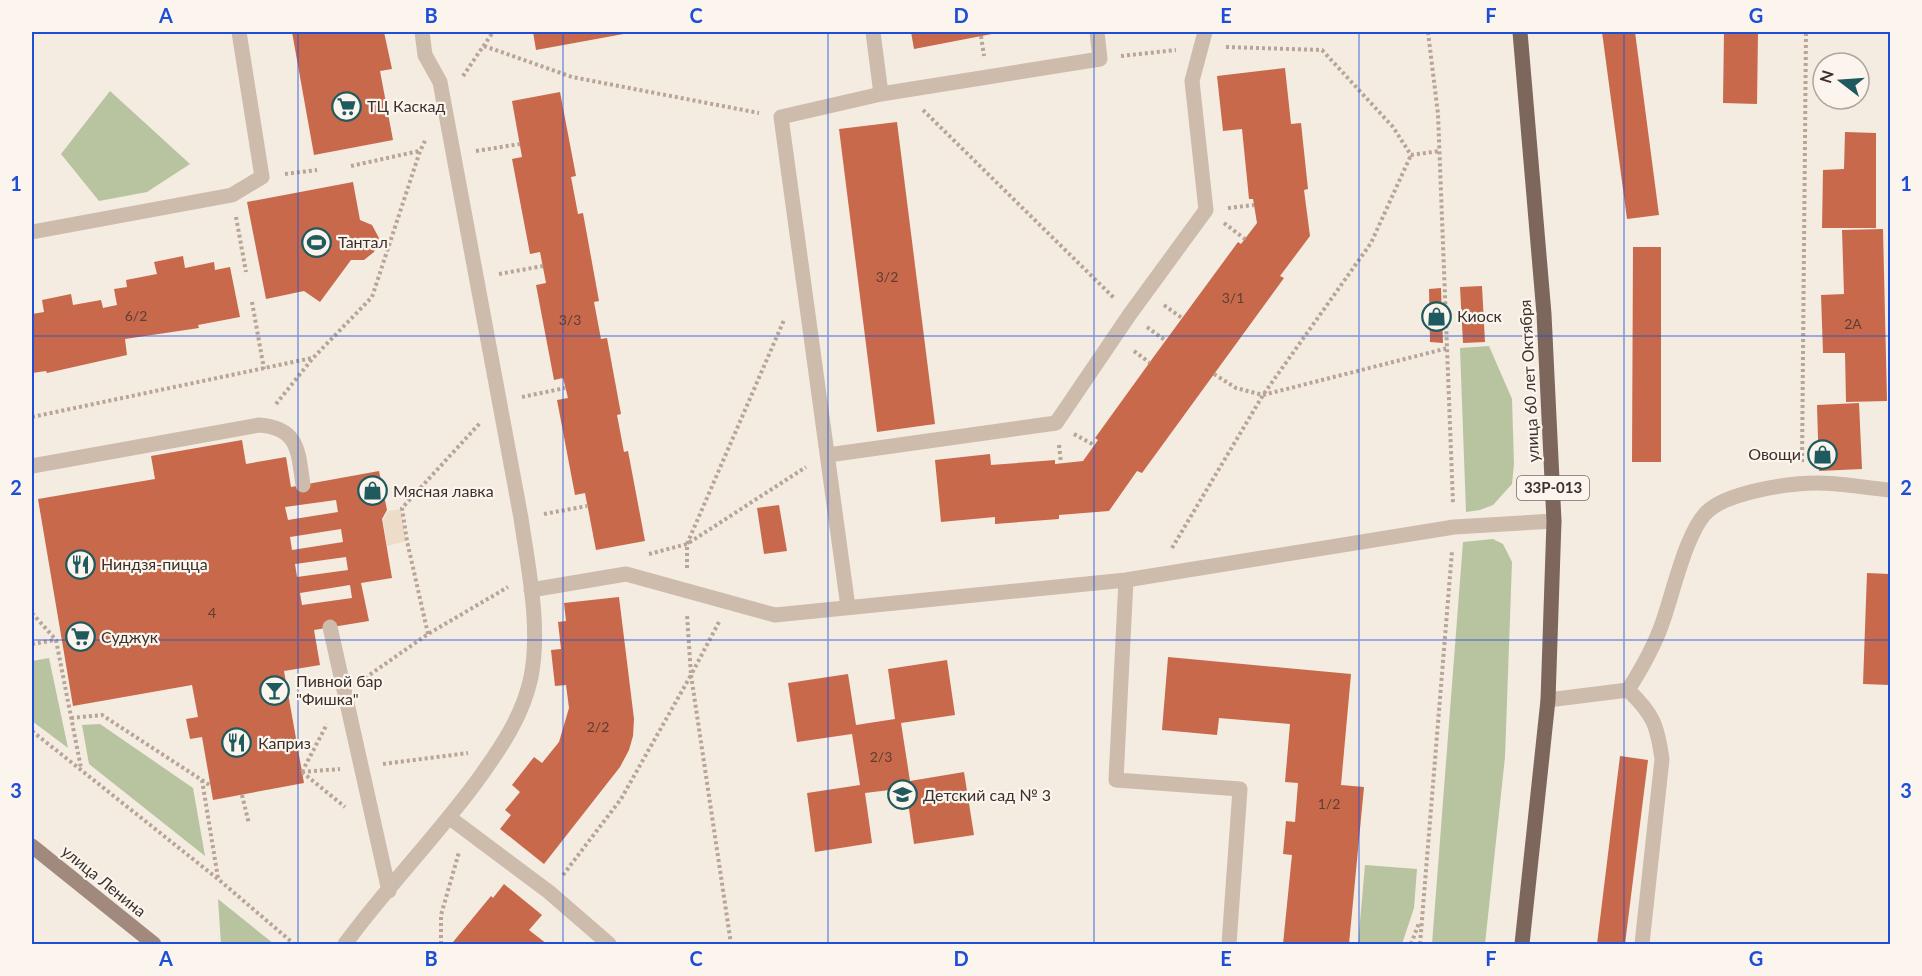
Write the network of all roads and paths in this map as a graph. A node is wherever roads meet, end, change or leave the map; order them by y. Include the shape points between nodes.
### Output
1 (239, 32) edge
2 (422, 32) edge
3 (493, 32) edge
4 (873, 32) edge
5 (1097, 32) edge
6 (1428, 32) edge
7 (1520, 32) edge
8 (1806, 32) edge
9 (1203, 39) edge
10 (484, 46) junction
11 (1100, 59) junction
12 (903, 91) junction
13 (881, 94) junction
14 (444, 105) junction
15 (781, 117) junction
16 (520, 144) dead end
17 (420, 151) junction
18 (1440, 151) junction
19 (1411, 155) junction
20 (452, 156) junction
21 (351, 166) dead end
22 (318, 171) dead end
23 (262, 177) junction
24 (231, 195) junction
25 (32, 232) edge
26 (543, 266) dead end
27 (246, 272) dead end
28 (476, 279) junction
29 (252, 302) dead end
30 (1130, 314) junction
31 (1166, 341) dead end
32 (1448, 348) junction
33 (313, 358) junction
34 (264, 369) junction
35 (1214, 374) dead end
36 (565, 388) dead end
37 (1263, 395) junction
38 (500, 401) junction
39 (32, 417) edge
40 (259, 425) junction
41 (828, 456) junction
42 (32, 466) edge
43 (1802, 484) junction
44 (303, 485) dead end
45 (1890, 490) edge
46 (587, 506) dead end
47 (521, 518) junction
48 (1554, 521) junction
49 (1454, 527) junction
50 (646, 555) dead end
51 (1156, 574) junction
52 (1126, 580) junction
53 (530, 582) junction
54 (729, 603) junction
55 (849, 607) junction
56 (32, 613) edge
57 (330, 627) dead end
58 (428, 634) junction
59 (56, 640) junction
60 (32, 644) edge
61 (1628, 690) junction
62 (344, 693) junction
63 (1548, 700) junction
64 (70, 718) junction
65 (32, 731) edge
66 (500, 749) junction
67 (361, 767) junction
68 (81, 769) junction
69 (302, 772) junction
70 (202, 780) junction
71 (211, 786) dead end
72 (242, 795) dead end
73 (450, 818) junction
74 (249, 824) dead end
75 (466, 831) junction
76 (375, 832) junction
77 (32, 846) edge
78 (218, 879) junction
79 (388, 891) junction
80 (1422, 916) junction
81 (154, 945) edge
82 (294, 945) edge
83 (345, 945) edge
84 (441, 945) edge
85 (609, 945) edge
86 (732, 945) edge
87 (1229, 945) edge
88 (1411, 945) edge
89 (1420, 945) edge
90 (1522, 945) edge
91 (1642, 945) edge

1 - 23 lane
2 - 14 lane
3 - 10 path
4 - 13 lane
5 - 11 lane
6 - 18 path
7 - 48 main road, улица 60 лет Октября / 33Р-013 via 1544,314
8 - 43 path
9 - 11 path
9 - 19 path via 1322,50 1393,127
9 - 30 lane via 1192,81 1206,210
10 - 14 path
10 - 15 path via 572,77
11 - 12 lane
12 - 13 lane
12 - 30 path
13 - 15 lane
14 - 17 path
14 - 20 lane
15 - 41 lane
16 - 20 path
17 - 21 path
17 - 33 path via 372,297
18 - 19 path
18 - 32 path
19 - 37 path via 1371,243
20 - 28 lane
22 - 23 path
23 - 24 lane
24 - 25 lane
24 - 27 path
26 - 28 path
28 - 38 lane
29 - 34 path
30 - 31 path
30 - 41 lane via 1056,423
32 - 37 path
32 - 49 path
33 - 34 path
33 - 40 path
34 - 39 path
35 - 37 path via 1236,388
36 - 38 path
37 - 51 path
38 - 47 lane
38 - 58 path via 402,508
40 - 42 lane
40 - 44 lane via 275,426 287,433 299,458
41 - 50 path via 792,474 687,544
41 - 55 lane
43 - 45 lane
43 - 61 lane via 1733,497 1707,511 1695,529 1650,653
46 - 47 path
47 - 53 lane
48 - 49 lane
48 - 63 main road, улица 60 лет Октября / 33Р-013
49 - 51 lane
49 - 80 path
51 - 52 lane
52 - 55 lane
52 - 87 lane via 1116,780 1240,789
53 - 54 lane via 626,574
53 - 58 path
53 - 66 lane via 532,675 524,706
54 - 55 lane via 775,615
54 - 86 path via 691,675
56 - 59 path
57 - 62 lane
58 - 62 path
59 - 60 path
59 - 64 path
61 - 63 lane
61 - 91 lane via 1643,704 1658,728 1662,759
62 - 67 lane
62 - 69 path
63 - 90 main road, улица 60 лет Октября / 33Р-013
64 - 68 path
64 - 70 path via 102,715
65 - 68 path
66 - 67 path
66 - 73 lane
67 - 69 path
67 - 76 lane
68 - 78 path
69 - 76 path
70 - 71 path
70 - 78 path
72 - 74 path
73 - 75 lane
73 - 79 lane
75 - 84 path via 441,915
75 - 85 lane via 549,892
76 - 79 lane
77 - 81 main road, улица Ленина
78 - 82 path
79 - 83 lane
80 - 88 path
80 - 89 path

